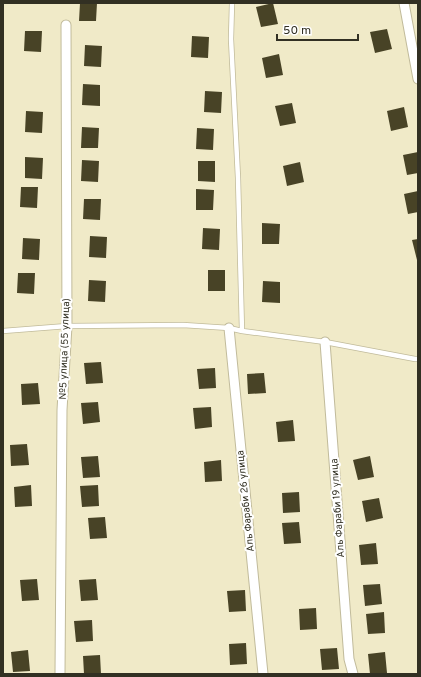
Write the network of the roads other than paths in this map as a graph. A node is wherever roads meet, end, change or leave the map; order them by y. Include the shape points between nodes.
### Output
1 (232, 3) edge
2 (404, 3) edge
3 (66, 25) dead end
4 (418, 79) edge
5 (67, 326) junction
6 (229, 328) junction
7 (3, 331) edge
8 (242, 331) junction
9 (325, 342) junction
10 (418, 358) edge
11 (60, 674) edge
12 (263, 674) edge
13 (353, 674) edge

1 - 8 lane via 231,39
2 - 4 street
3 - 5 street, №5 улица (55 улица)
5 - 6 lane via 183,325
5 - 7 lane
5 - 11 street, №5 улица (55 улица) via 62,410
6 - 8 lane
6 - 12 street, Аль Фараби 26 улица
8 - 9 lane
9 - 10 lane
9 - 13 street, Аль Фараби 19 улица via 349,659

